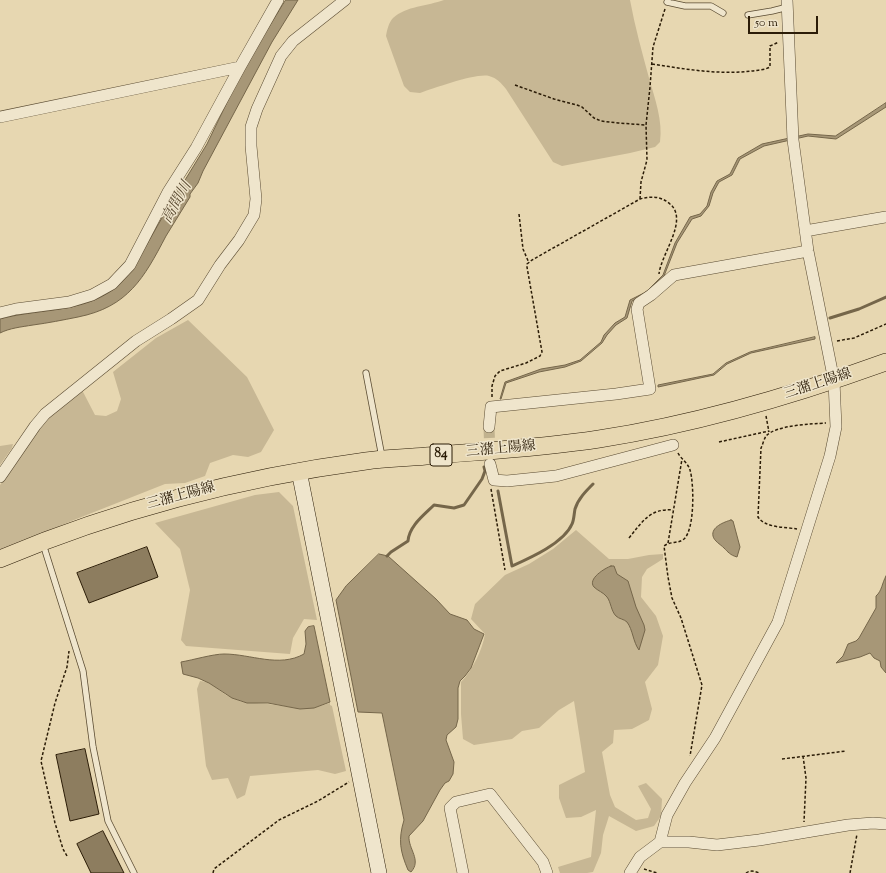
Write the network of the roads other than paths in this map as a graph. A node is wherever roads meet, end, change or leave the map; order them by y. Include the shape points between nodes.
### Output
1 (278, 0) edge
2 (345, 0) edge
3 (668, 1) edge
4 (787, 3) edge
5 (722, 13) dead end
6 (748, 15) dead end
7 (240, 67) junction
8 (0, 117) edge
9 (886, 218) edge
10 (805, 231) junction
11 (808, 252) junction
12 (0, 313) edge
13 (886, 362) edge
14 (366, 373) dead end
15 (834, 381) junction
16 (489, 427) tunnel mouth
17 (673, 445) dead end
18 (383, 459) junction
19 (490, 464) tunnel mouth
20 (299, 471) junction
21 (0, 477) edge
22 (42, 541) junction
23 (0, 559) edge
24 (886, 824) edge
25 (660, 842) junction
26 (632, 870) edge
27 (134, 873) edge
28 (378, 873) edge
29 (463, 873) edge
30 (547, 873) edge

1 - 7 street
2 - 21 street via 293,41 281,56 251,127 256,199 254,215 198,300 136,341 45,414
3 - 5 lane via 685,6 711,6
4 - 6 lane via 772,11
4 - 10 street via 793,138
7 - 8 street
7 - 12 street via 130,264 112,284 92,295 69,302
9 - 10 street
10 - 11 street
11 - 15 street
11 - 16 street via 674,276 639,303 637,309 650,389 491,407
13 - 15 main road, 三潴上陽線 / 84
14 - 18 lane
15 - 18 main road, 三潴上陽線 / 84 via 719,415 600,439 547,446
15 - 25 street via 836,422 830,456 778,622 715,738 667,815
17 - 19 street via 556,476 494,480
18 - 20 main road, 三潴上陽線 / 84
20 - 22 main road, 三潴上陽線 / 84 via 229,484 163,501
20 - 28 street
22 - 23 main road, 三潴上陽線 / 84
22 - 27 lane via 83,671 93,747 108,821
24 - 25 street via 856,824 717,845
25 - 26 street via 640,857
29 - 30 street via 450,808 456,802 490,794 543,862

